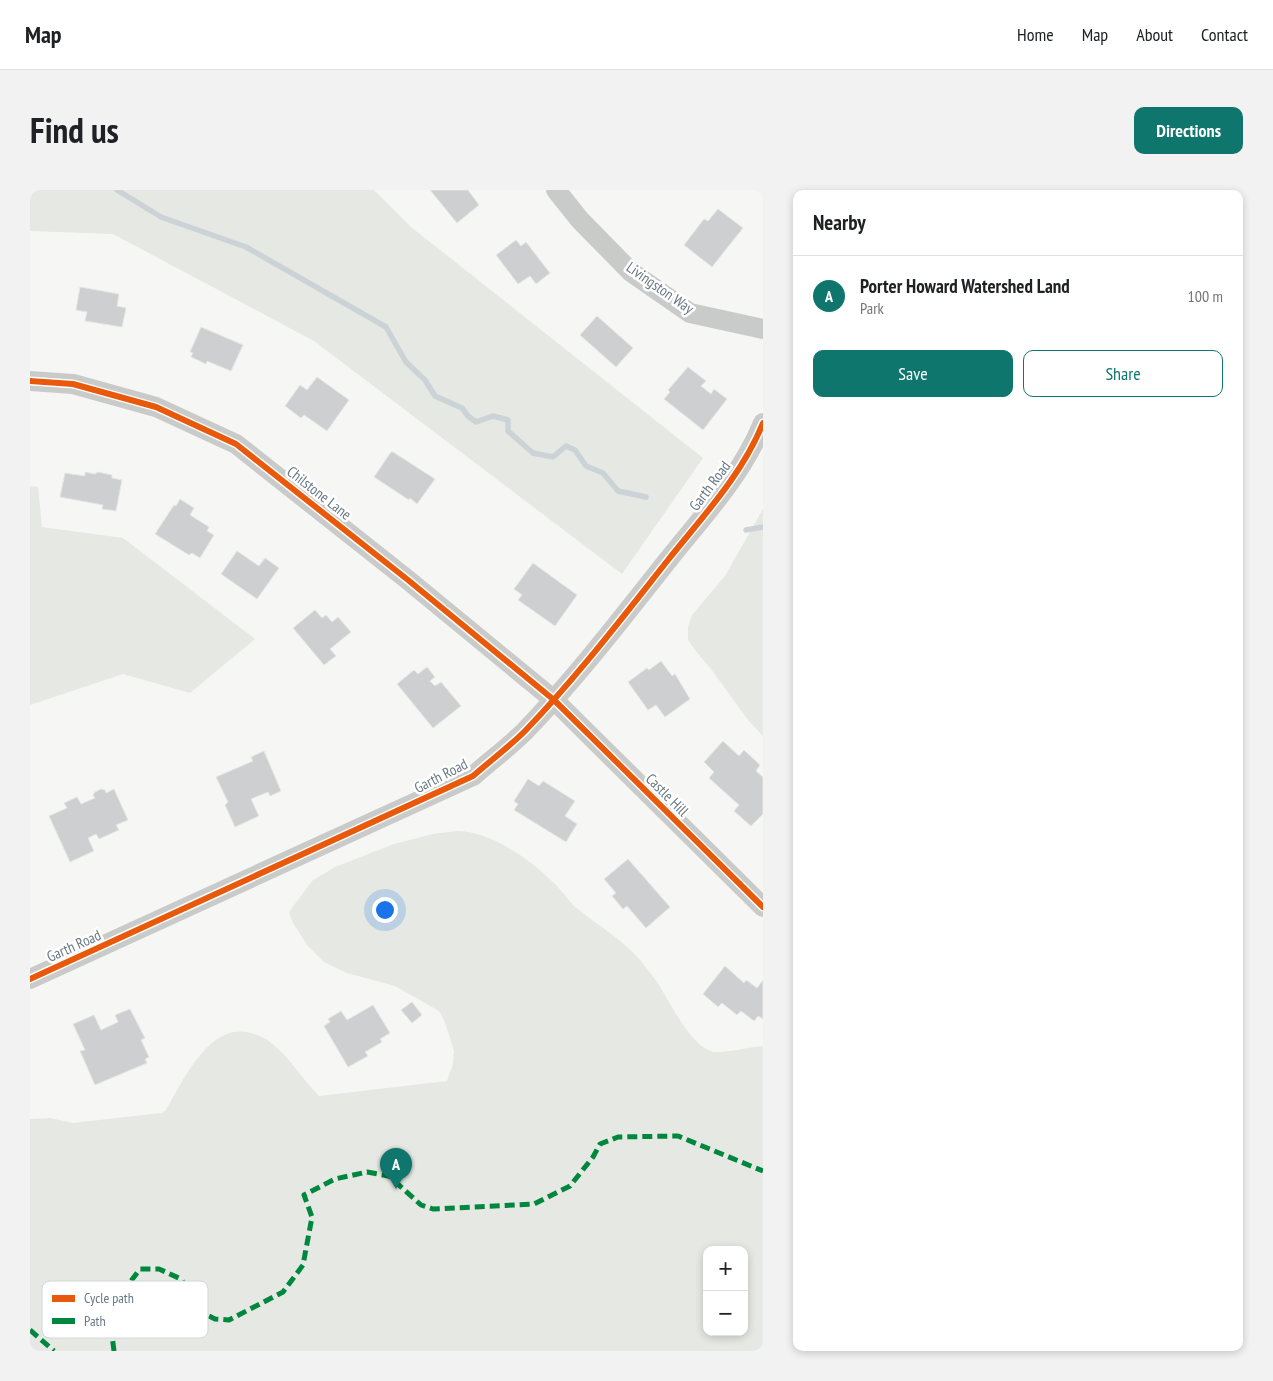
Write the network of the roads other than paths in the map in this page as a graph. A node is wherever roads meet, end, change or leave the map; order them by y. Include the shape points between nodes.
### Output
1 (556, 190) edge
2 (763, 329) edge
3 (30, 381) edge
4 (763, 423) edge
5 (554, 700) junction
6 (763, 907) edge
7 (30, 979) edge

1 - 2 street, Livingston Way via 580,220 632,272 690,312
3 - 5 street, Chilstone Lane via 73,384 156,408 236,444
4 - 5 street, Garth Road via 754,445 728,485
5 - 6 street, Castle Hill
5 - 7 street, Garth Road via 523,733 473,776

